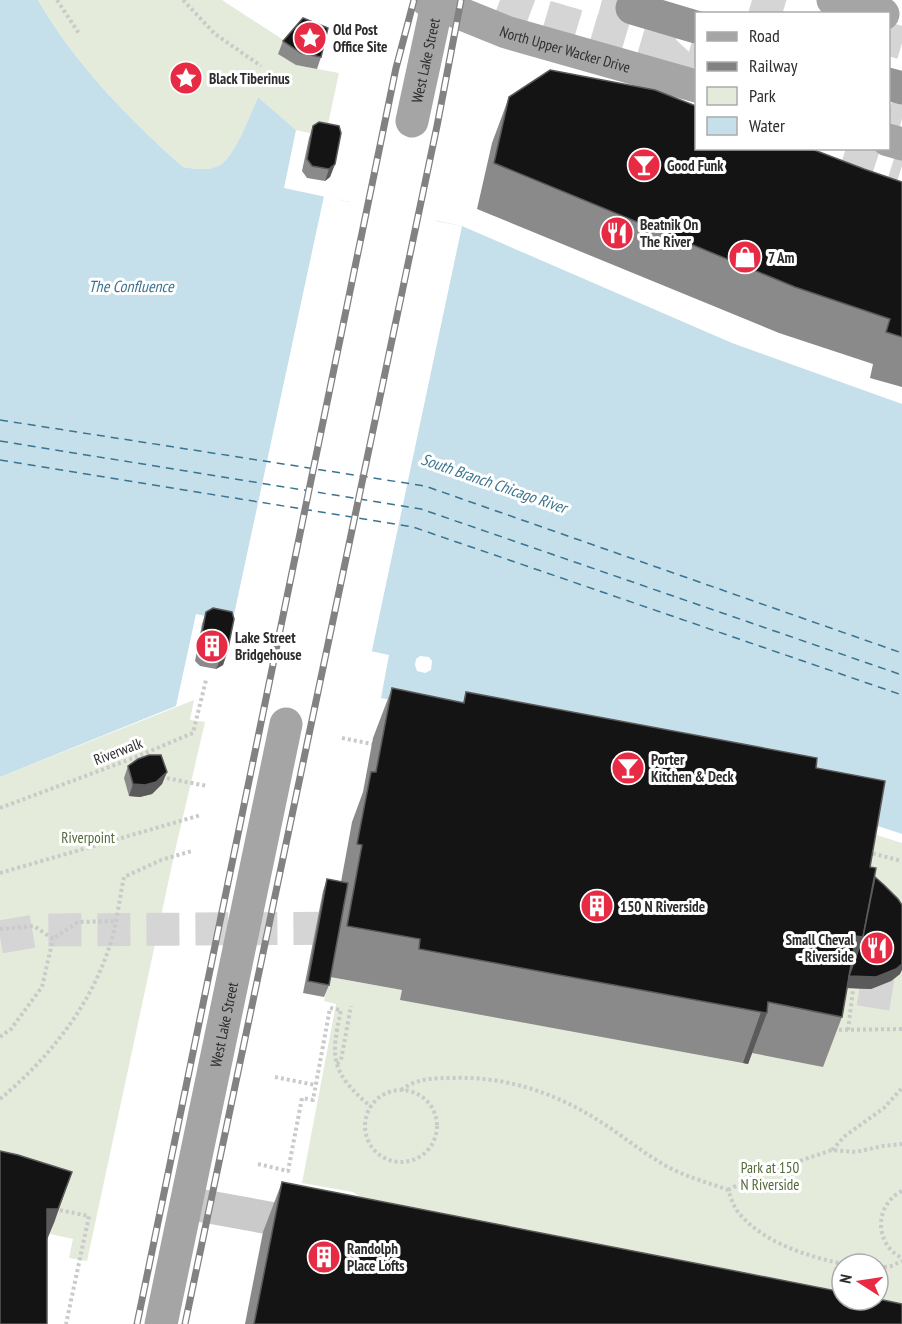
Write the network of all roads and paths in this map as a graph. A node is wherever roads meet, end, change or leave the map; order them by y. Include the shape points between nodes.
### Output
1 (57, 0) edge
2 (183, 0) edge
3 (834, 0) edge
4 (434, 2) edge
5 (632, 8) tunnel mouth
6 (876, 12) edge
7 (695, 27) edge
8 (80, 35) dead end
9 (261, 66) dead end
10 (695, 86) edge
11 (412, 121) dead end
12 (206, 681) dead end
13 (286, 724) dead end
14 (342, 738) dead end
15 (384, 746) edge
16 (136, 757) junction
17 (139, 768) edge
18 (160, 776) edge
19 (207, 786) dead end
20 (0, 808) edge
21 (201, 815) dead end
22 (192, 851) dead end
23 (864, 851) edge
24 (900, 861) edge
25 (902, 868) edge
26 (0, 873) edge
27 (116, 921) junction
28 (0, 929) edge
29 (53, 939) junction
30 (853, 990) edge
31 (351, 1006) dead end
32 (830, 1029) edge
33 (902, 1029) edge
34 (848, 1030) junction
35 (0, 1037) edge
36 (337, 1065) junction
37 (275, 1077) dead end
38 (315, 1085) junction
39 (902, 1088) edge
40 (401, 1090) junction
41 (0, 1099) edge
42 (370, 1107) junction
43 (902, 1144) edge
44 (832, 1150) junction
45 (258, 1164) dead end
46 (728, 1190) junction
47 (902, 1191) edge
48 (187, 1203) junction
49 (44, 1207) edge
50 (342, 1228) edge
51 (902, 1259) edge
52 (830, 1260) edge
53 (66, 1324) edge
54 (161, 1324) edge

1 - 8 path
2 - 9 path via 215,34
3 - 6 main road
4 - 10 main road, North Upper Wacker Drive via 506,32
4 - 11 main road, West Lake Street
5 - 7 highway
12 - 16 path, Riverwalk via 193,733
13 - 48 main road, West Lake Street
14 - 15 path
16 - 17 path
16 - 20 path, Riverwalk
18 - 19 path
21 - 26 path
22 - 27 path via 124,877
23 - 24 path
24 - 25 path
27 - 29 path via 78,922
27 - 41 path via 94,987 67,1028 23,1080
28 - 29 path via 34,926
29 - 35 path via 42,987 11,1029
30 - 34 path
31 - 36 path
32 - 34 path
33 - 34 path
36 - 38 path via 334,1048 341,1010 330,1008
36 - 42 path via 344,1081
37 - 38 path
38 - 45 path via 313,1100 302,1098 288,1171
39 - 44 path via 884,1108 844,1136
40 - 42 path via 384,1095
40 - 42 path via 423,1097 435,1115 435,1138 422,1155 399,1162 377,1153 366,1131
40 - 46 path via 410,1083 437,1078 493,1079 521,1086 581,1109 642,1152
43 - 44 path via 856,1152
44 - 46 path via 755,1176
46 - 52 path via 736,1210 749,1224 778,1243
47 - 51 path via 887,1202 880,1225 889,1248
48 - 50 lane
48 - 54 main road, West Lake Street
49 - 53 path via 89,1216

